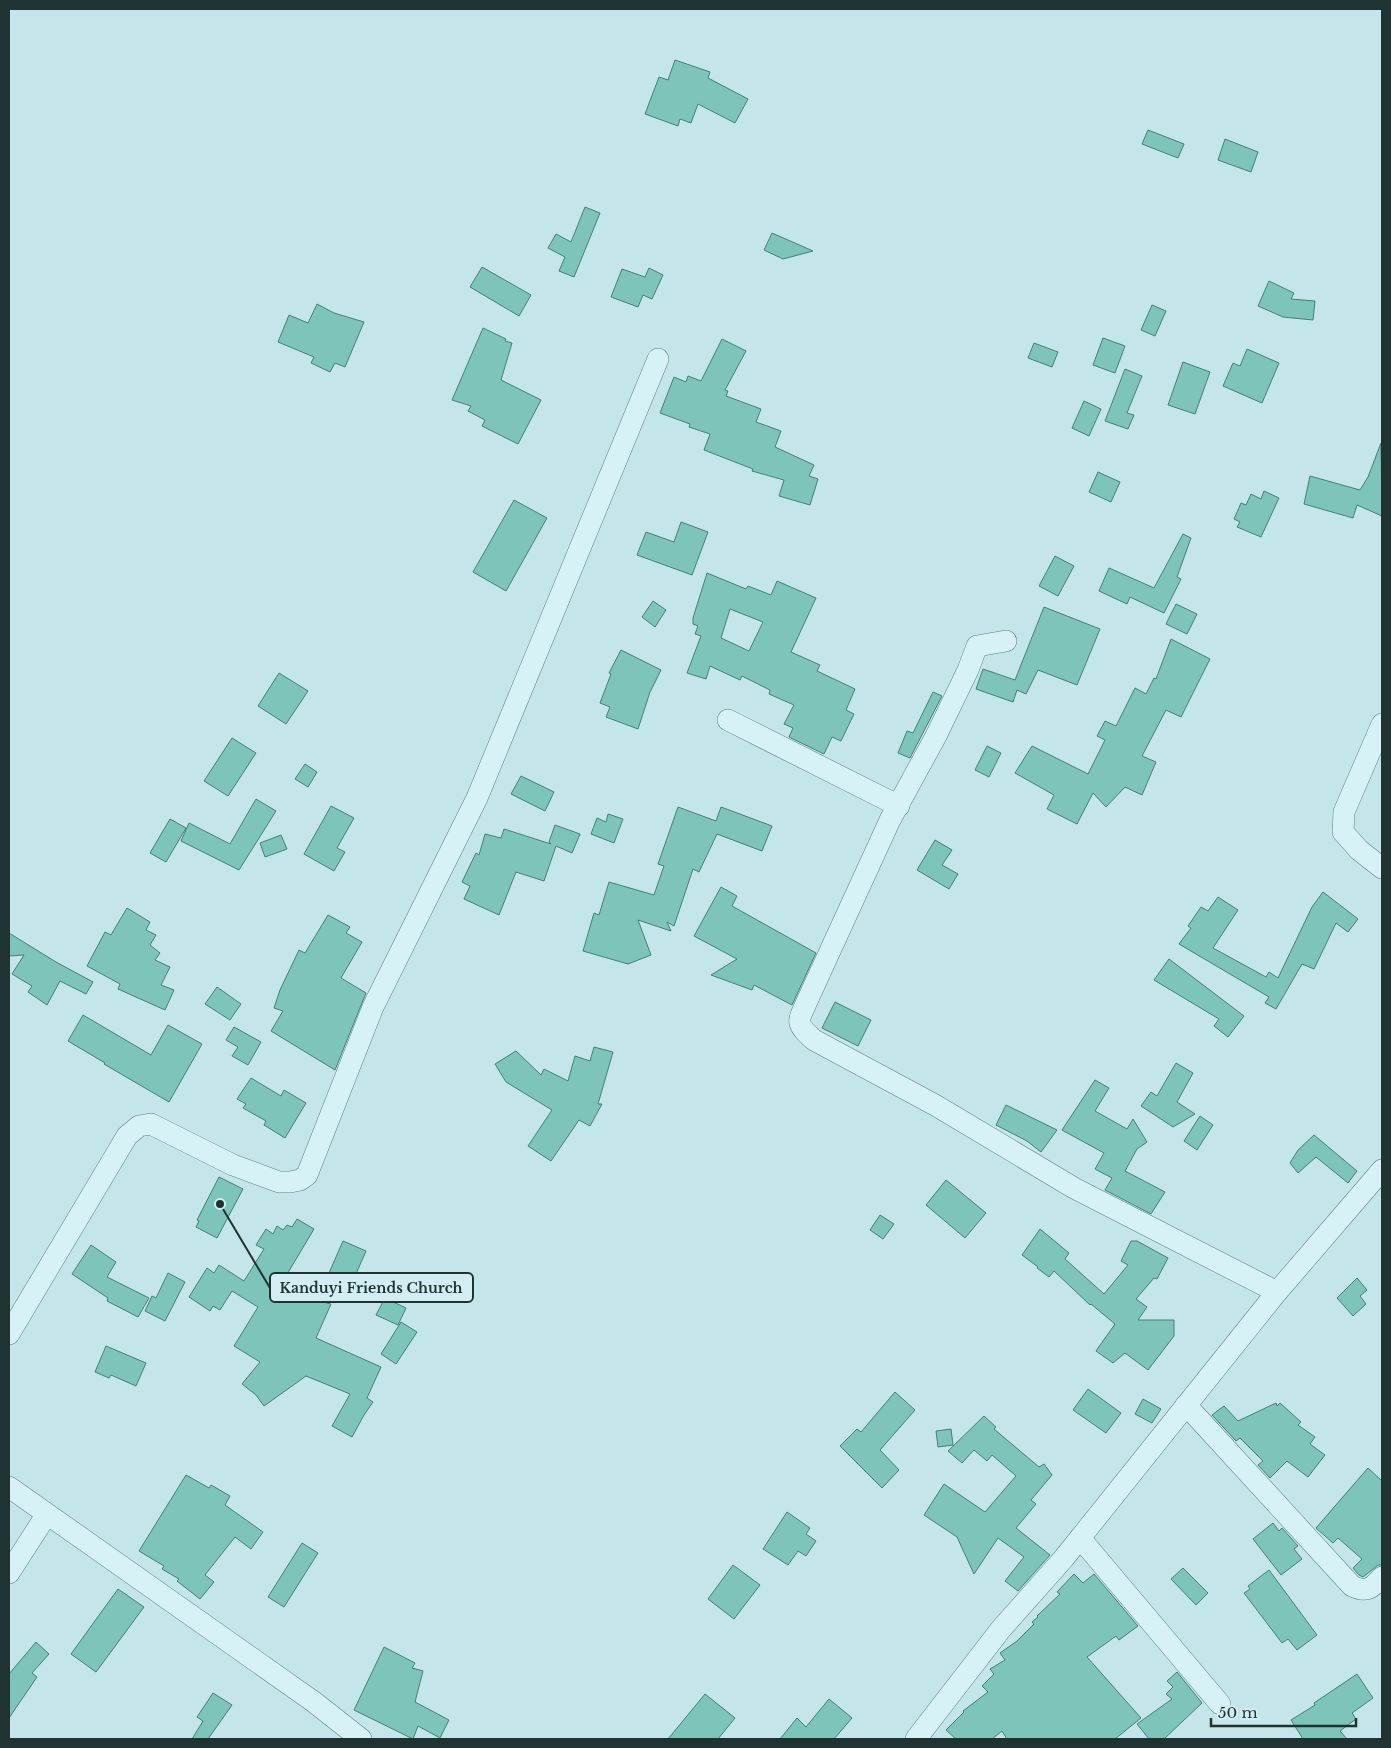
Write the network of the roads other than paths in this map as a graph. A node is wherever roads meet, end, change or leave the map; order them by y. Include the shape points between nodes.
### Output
1 (658, 359) dead end
2 (1006, 641) dead end
3 (728, 720) dead end
4 (1382, 724) edge
5 (899, 806) junction
6 (1382, 868) edge
7 (1382, 1170) edge
8 (1277, 1292) junction
9 (9, 1334) edge
10 (1186, 1405) junction
11 (9, 1487) edge
12 (47, 1514) junction
13 (1080, 1538) junction
14 (9, 1573) edge
15 (1382, 1577) edge
16 (1220, 1704) dead end
17 (361, 1739) edge
18 (916, 1739) edge

1 - 9 street via 476,798 373,1007 307,1174 300,1180 279,1182 233,1166 151,1124 138,1126 127,1136
2 - 5 street via 977,646
3 - 5 street
4 - 6 street via 1344,812 1343,832
5 - 8 street via 808,999 799,1020 801,1029 814,1040 935,1105 1074,1188
7 - 8 street
8 - 10 street
10 - 13 street
10 - 15 street via 1352,1586 1367,1590
11 - 12 street
12 - 14 street
12 - 17 street via 314,1702
13 - 16 street
13 - 18 street via 1001,1629

